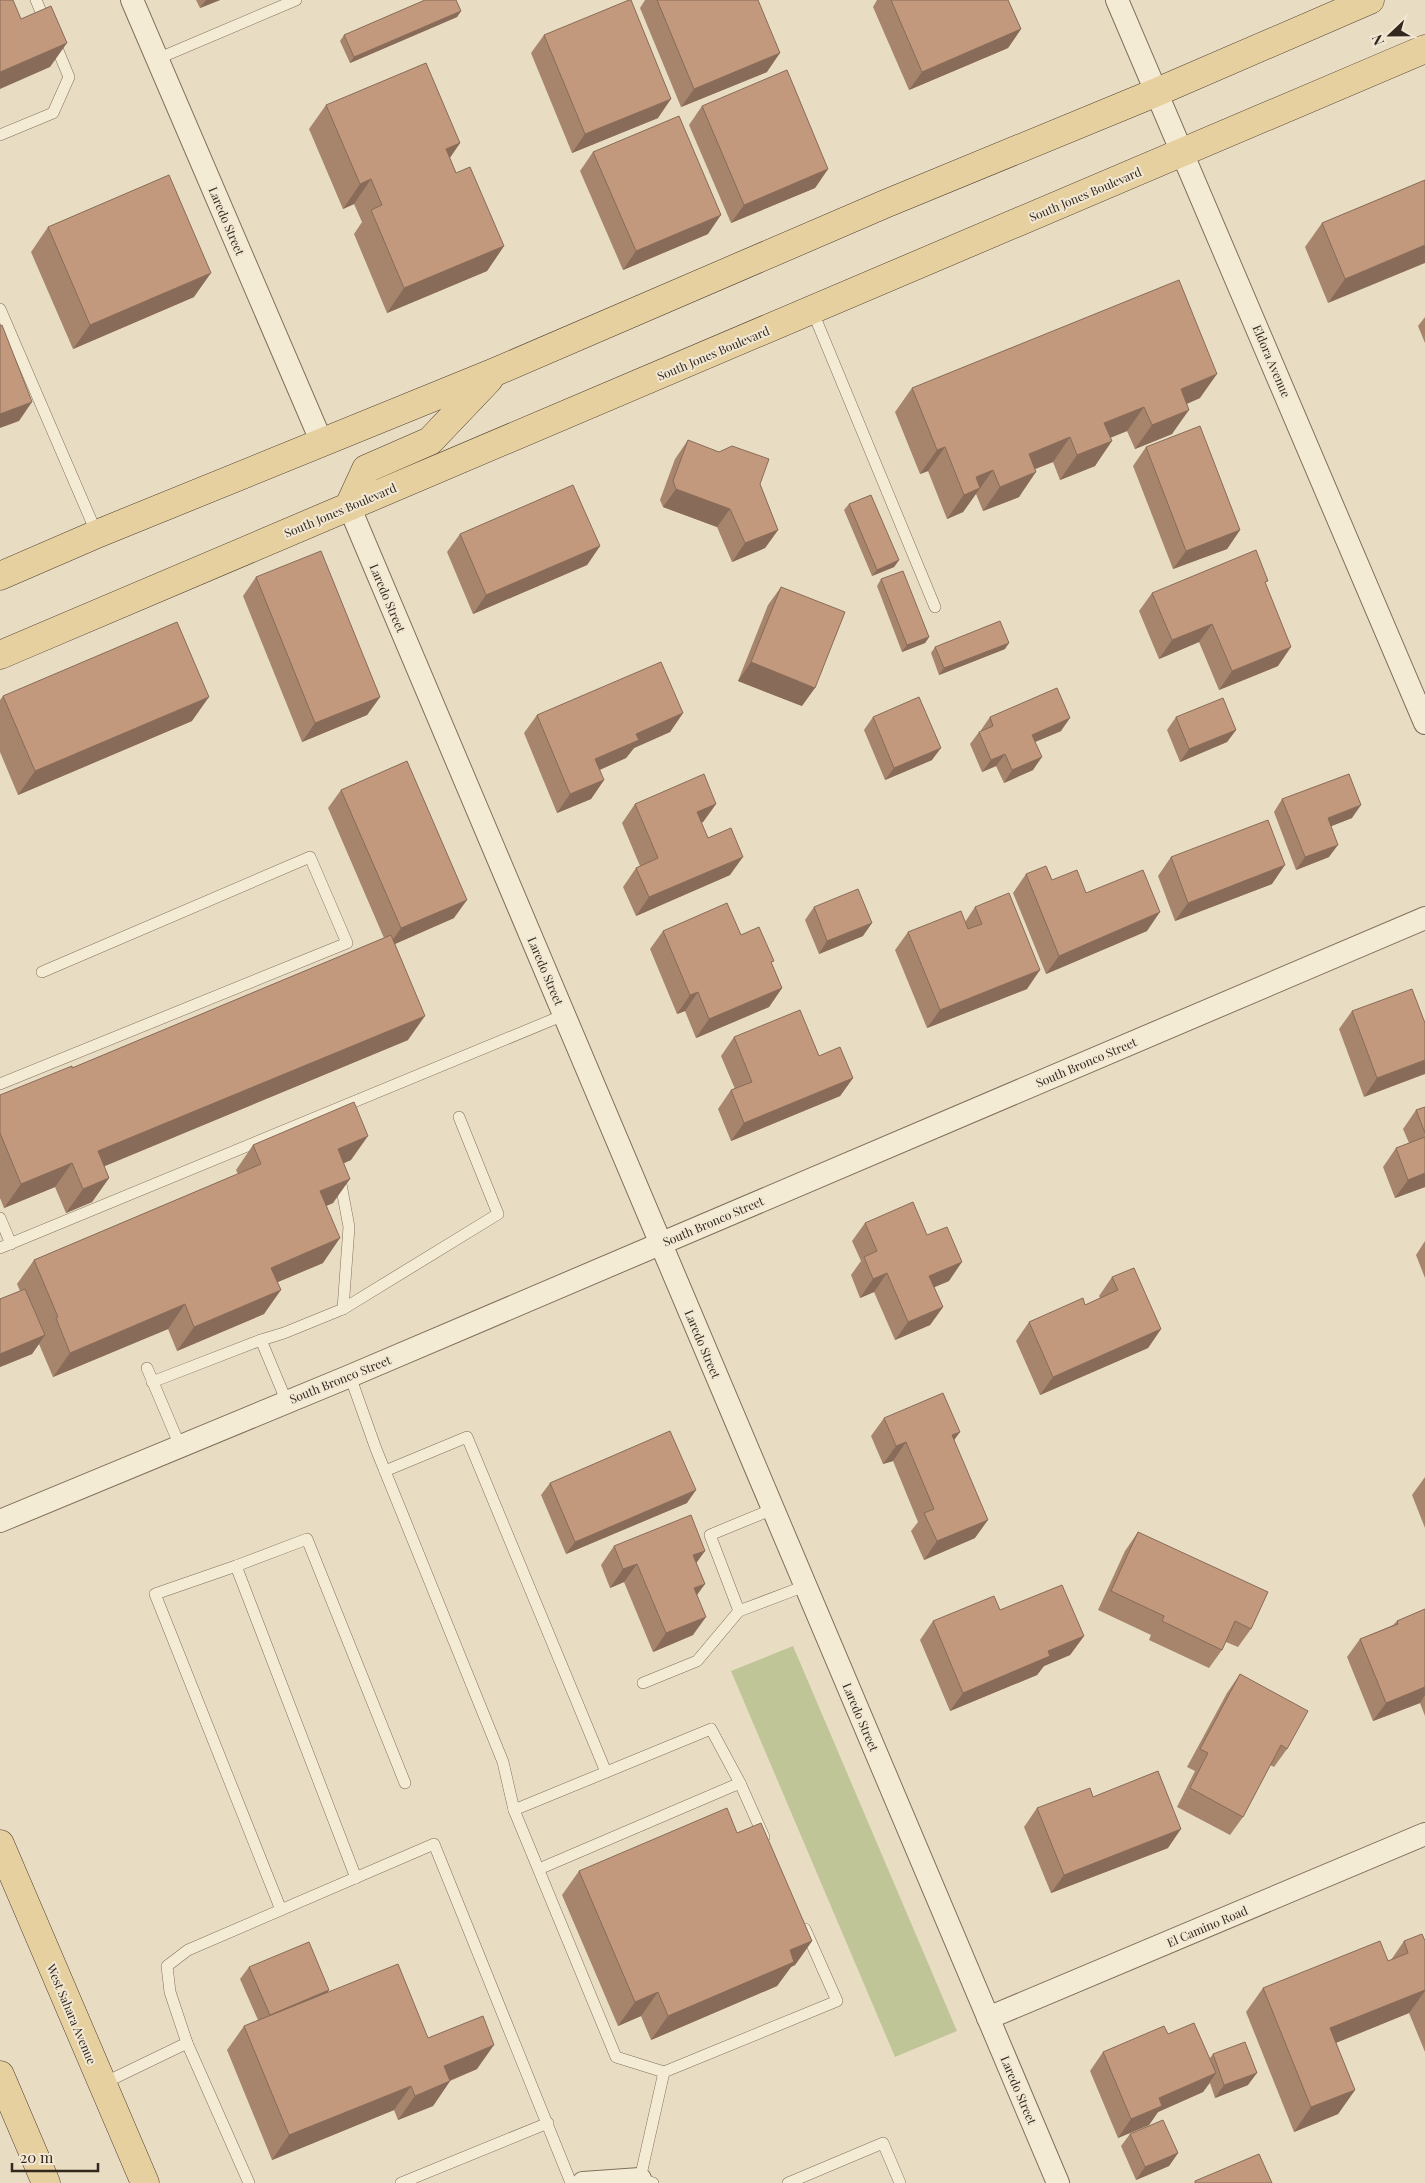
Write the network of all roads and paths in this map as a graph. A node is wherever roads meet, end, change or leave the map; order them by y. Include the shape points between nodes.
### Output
1 (36, 0) edge
2 (132, 0) edge
3 (296, 0) edge
4 (1117, 0) edge
5 (1370, 0) edge
6 (1425, 49) edge
7 (157, 59) junction
8 (1157, 92) junction
9 (0, 135) edge
10 (1182, 153) junction
11 (0, 310) edge
12 (812, 310) junction
13 (495, 372) junction
14 (322, 443) junction
15 (349, 506) junction
16 (96, 534) junction
17 (0, 576) edge
18 (935, 607) dead end
19 (0, 655) edge
20 (1425, 723) edge
21 (1425, 918) edge
22 (42, 972) dead end
23 (564, 1014) junction
24 (0, 1084) edge
25 (459, 1117) dead end
26 (340, 1179) edge
27 (0, 1218) edge
28 (661, 1243) junction
29 (11, 1244) junction
30 (0, 1248) edge
31 (343, 1309) junction
32 (261, 1340) junction
33 (147, 1368) dead end
34 (350, 1376) junction
35 (152, 1382) junction
36 (286, 1400) junction
37 (180, 1446) junction
38 (385, 1471) junction
39 (773, 1509) junction
40 (0, 1521) edge
41 (236, 1566) junction
42 (805, 1586) junction
43 (739, 1611) junction
44 (644, 1683) dead end
45 (606, 1772) junction
46 (405, 1783) dead end
47 (740, 1783) junction
48 (514, 1810) junction
49 (1425, 1834) edge
50 (0, 1844) edge
51 (768, 1847) edge
52 (538, 1869) junction
53 (356, 1878) junction
54 (282, 1910) junction
55 (801, 1920) edge
56 (988, 2018) junction
57 (187, 2043) junction
58 (664, 2072) junction
59 (0, 2075) edge
60 (102, 2084) junction
61 (548, 2122) junction
62 (806, 2179) edge
63 (647, 2181) edge
64 (46, 2183) edge
65 (145, 2183) edge
66 (249, 2183) edge
67 (401, 2183) edge
68 (571, 2183) edge
69 (583, 2183) edge
70 (788, 2183) edge
71 (900, 2183) edge
72 (1058, 2183) edge

1 - 9 lane via 69,77 53,113
2 - 7 street, Laredo Street
3 - 7 lane
4 - 8 street, Eldora Avenue
5 - 8 main road
6 - 10 main road, South Jones Boulevard
7 - 14 street, Laredo Street
8 - 10 street, Eldora Avenue
8 - 13 main road via 885,204
10 - 12 main road, South Jones Boulevard
10 - 20 street, Eldora Avenue
11 - 16 lane
12 - 15 main road, South Jones Boulevard
12 - 18 lane
13 - 14 main road
13 - 15 main road via 430,441 366,469
14 - 16 main road
15 - 19 main road, South Jones Boulevard
15 - 23 street, Laredo Street
16 - 17 main road
21 - 28 street, South Bronco Street
22 - 24 lane via 310,857 347,943
23 - 28 street, Laredo Street
23 - 29 lane
25 - 31 lane via 498,1214
26 - 31 lane via 349,1227
27 - 29 lane
28 - 34 street, South Bronco Street
28 - 39 street, Laredo Street
29 - 30 lane
31 - 32 lane
32 - 35 lane
32 - 36 lane
33 - 35 lane
34 - 36 street, South Bronco Street
34 - 38 lane
35 - 37 lane
36 - 37 street, South Bronco Street
37 - 40 street, South Bronco Street
38 - 45 lane via 466,1437
38 - 48 lane via 503,1762
39 - 42 street, Laredo Street
39 - 43 lane via 710,1534
41 - 46 lane via 307,1539
41 - 53 lane
41 - 54 lane via 155,1594
42 - 43 lane
42 - 56 street, Laredo Street
43 - 44 lane via 697,1661
45 - 47 lane via 711,1729
45 - 48 lane
47 - 51 lane
47 - 52 lane
48 - 52 lane
49 - 56 street, El Camino Road
50 - 60 main road, West Sahara Avenue
52 - 58 lane via 616,2057
53 - 54 lane
53 - 61 lane via 434,1844
54 - 57 lane via 188,1950 166,1966 170,1992
55 - 58 lane via 837,2001
56 - 72 street, Laredo Street
57 - 60 lane
57 - 66 lane
58 - 63 lane
59 - 64 main road
60 - 65 main road, West Sahara Avenue
61 - 67 lane
61 - 68 lane
62 - 70 lane
62 - 71 lane via 883,2142
63 - 69 street

